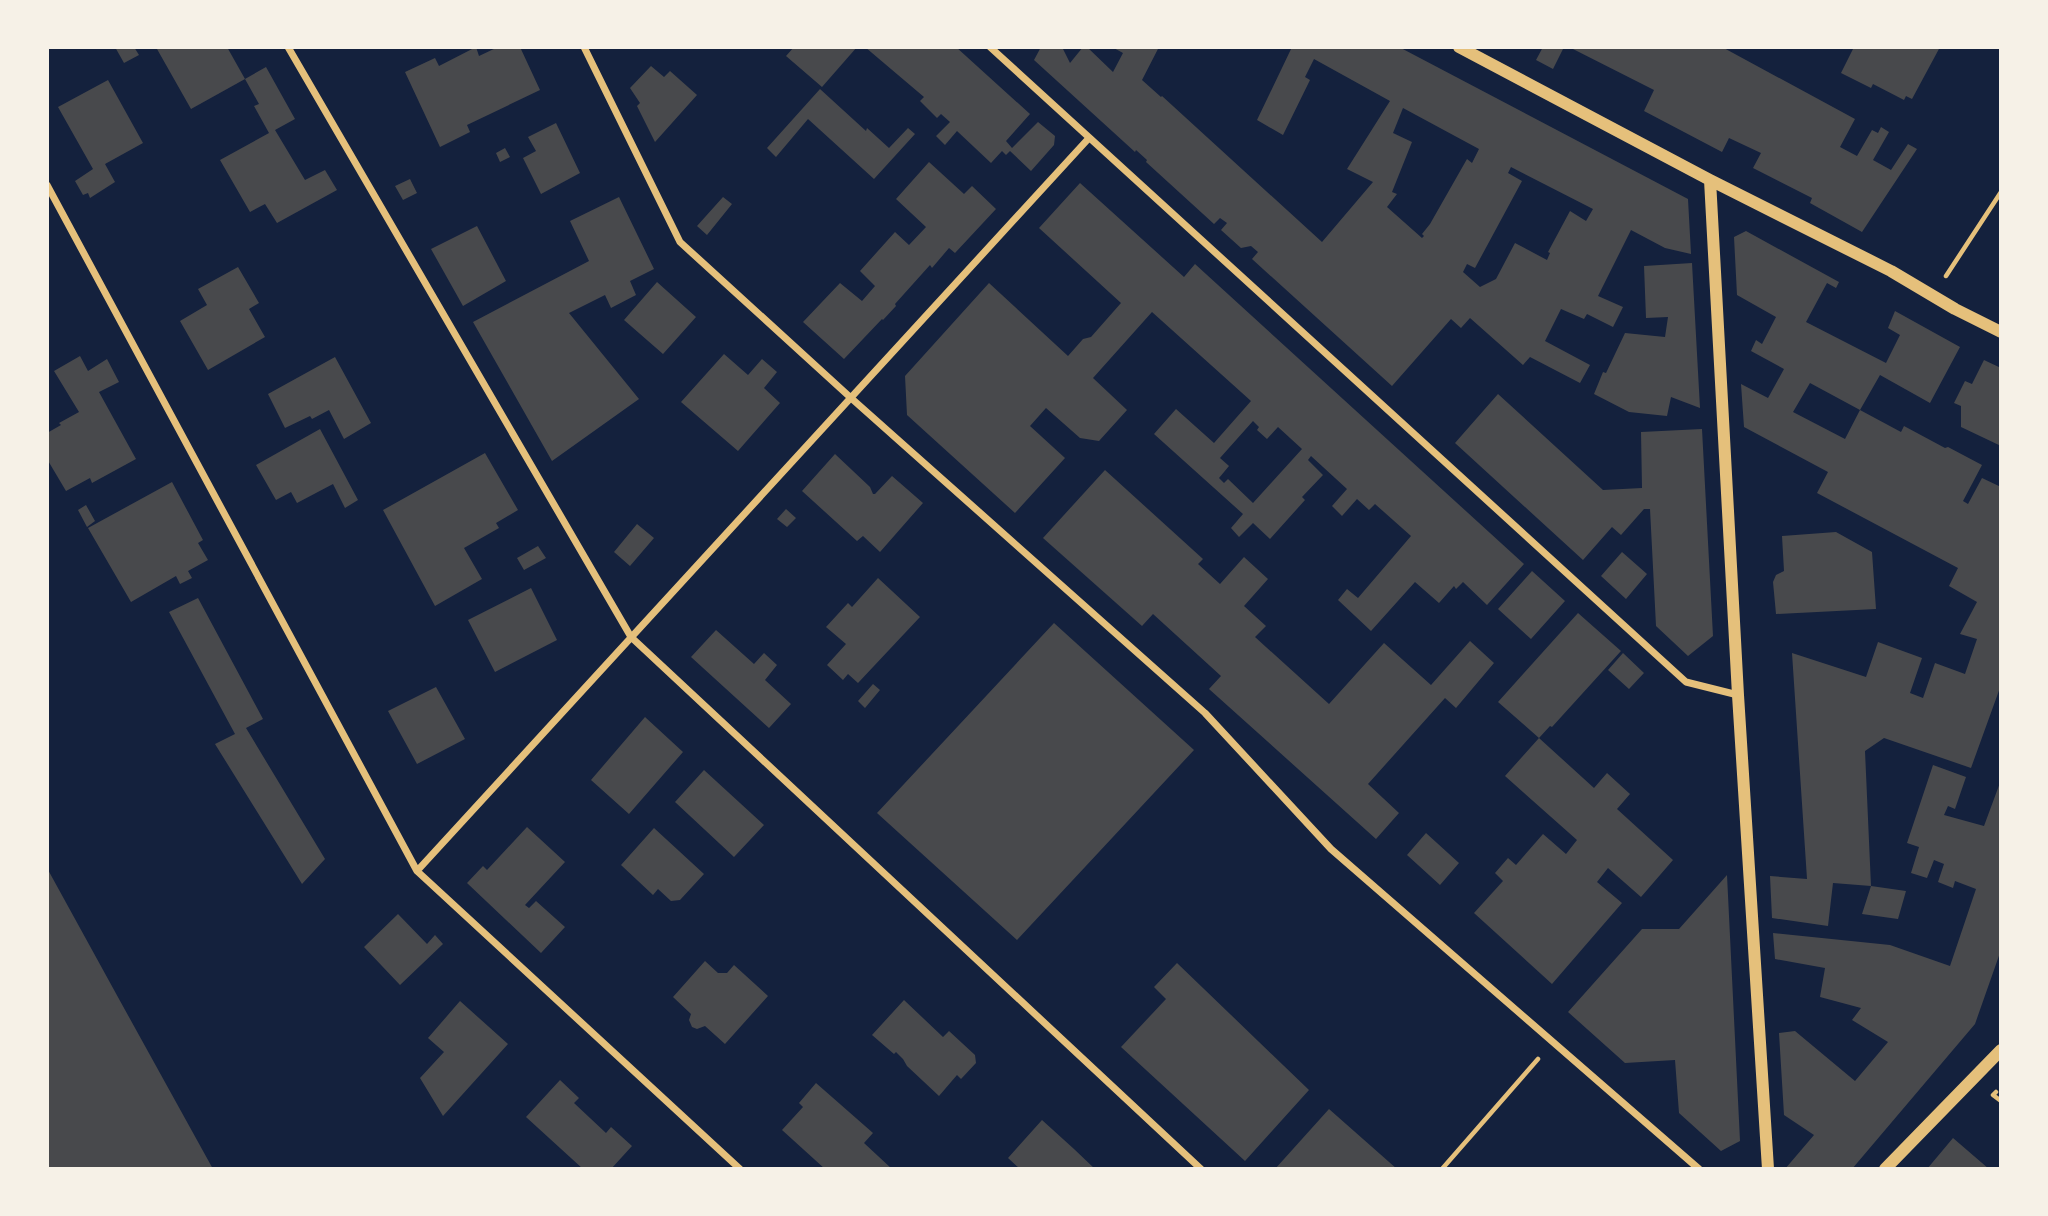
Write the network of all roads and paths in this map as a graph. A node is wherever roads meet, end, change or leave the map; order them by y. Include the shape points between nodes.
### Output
1 (288, 47) edge
2 (584, 47) edge
3 (990, 47) edge
4 (1459, 47) edge
5 (1089, 138) junction
6 (1710, 180) junction
7 (47, 185) edge
8 (2001, 192) edge
9 (1933, 296) junction
10 (2001, 332) edge
11 (851, 398) junction
12 (631, 637) junction
13 (1738, 695) junction
14 (417, 872) junction
15 (1554, 1043) junction
16 (2001, 1050) edge
17 (740, 1169) edge
18 (1201, 1169) edge
19 (1441, 1169) edge
20 (1699, 1169) edge
21 (1768, 1169) edge
22 (1885, 1169) edge

1 - 12 street
2 - 11 street via 680,242
3 - 5 street
4 - 6 street
5 - 11 street
5 - 13 street via 1686,682
6 - 9 street
6 - 13 street
7 - 14 street
8 - 9 path
9 - 10 street
11 - 12 street
11 - 15 street via 1205,713 1331,849
12 - 14 street
12 - 18 street
13 - 21 street
14 - 17 street
15 - 19 path
15 - 20 street
16 - 22 street

